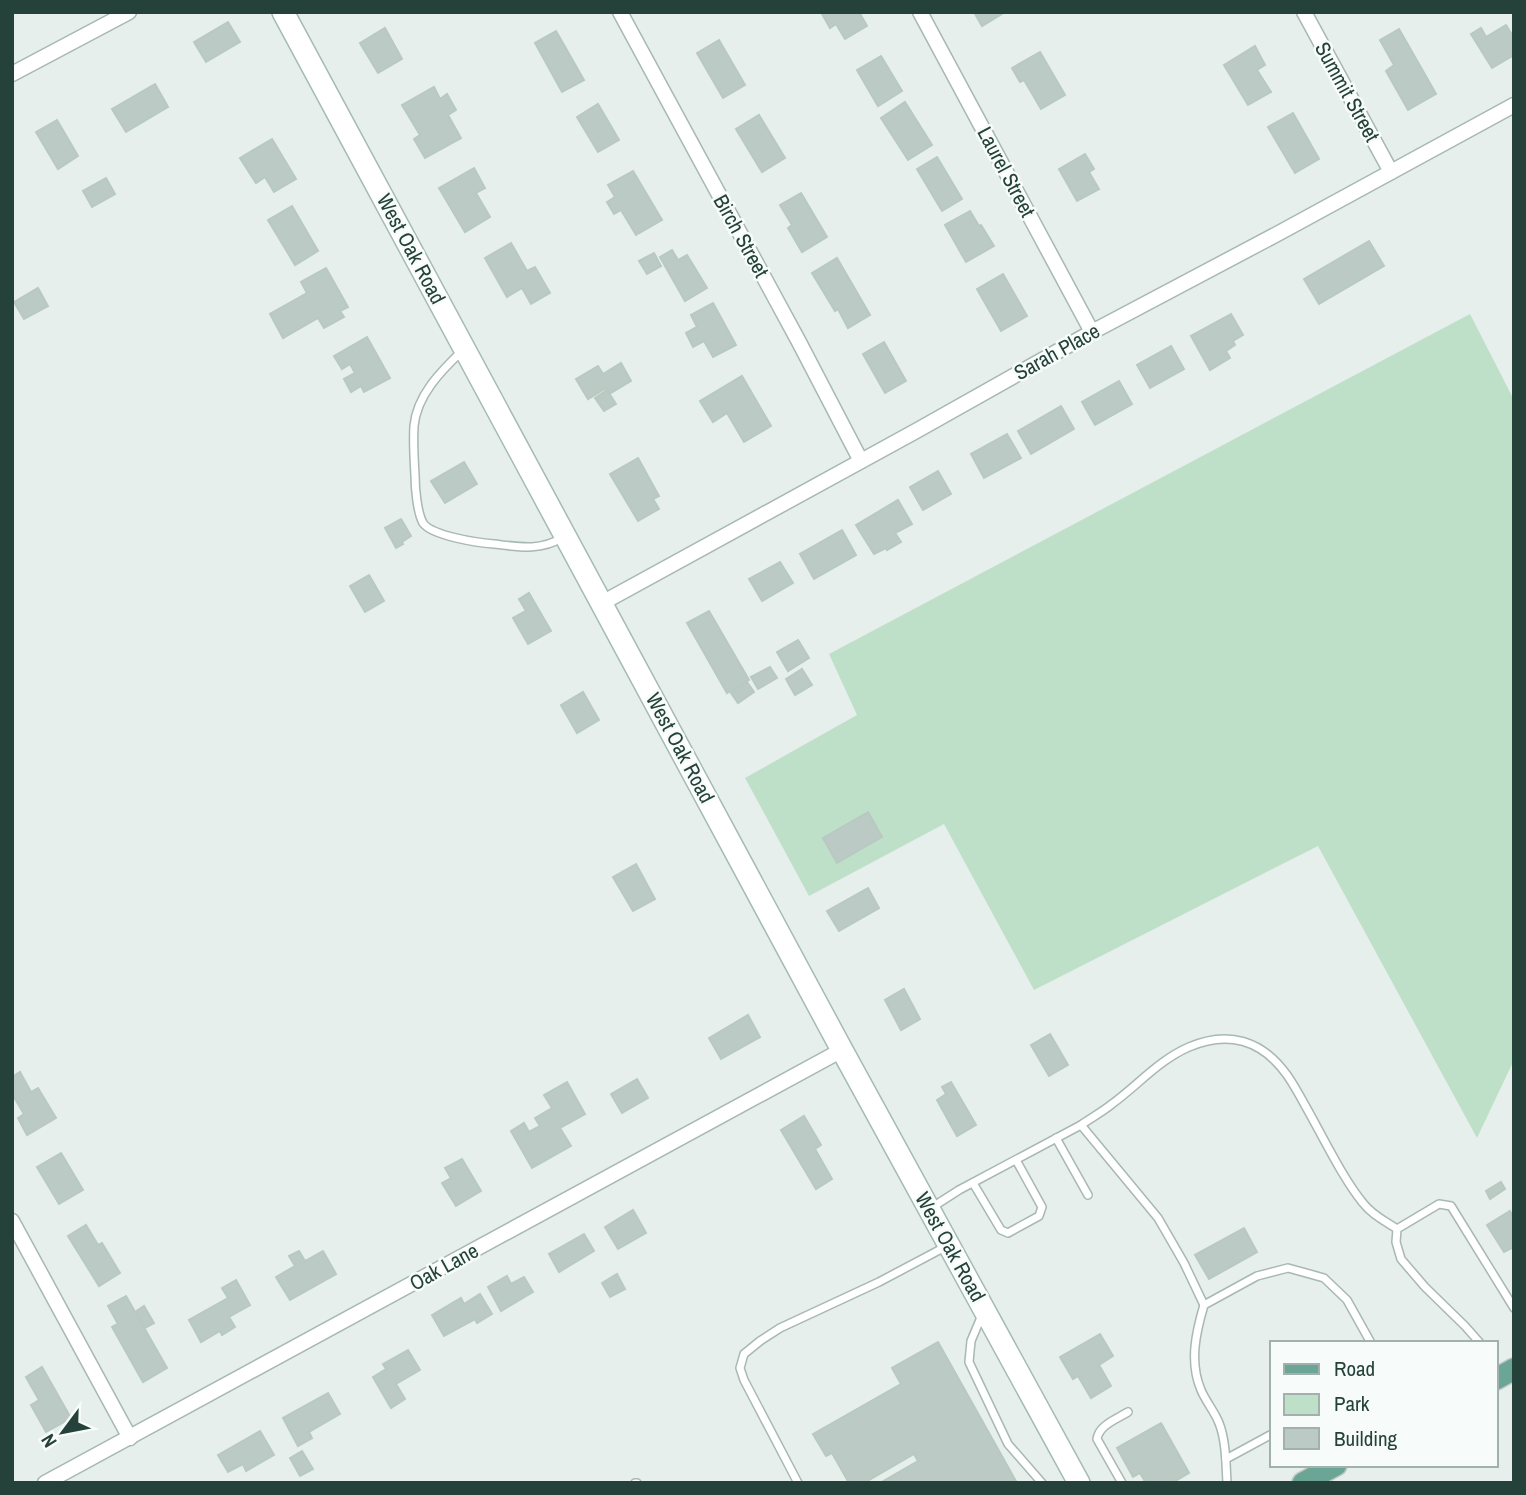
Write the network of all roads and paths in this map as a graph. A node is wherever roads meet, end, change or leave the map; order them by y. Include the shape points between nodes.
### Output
1 (129, 12) edge
2 (284, 12) edge
3 (620, 12) edge
4 (920, 12) edge
5 (1304, 12) edge
6 (12, 74) edge
7 (1512, 111) edge
8 (1391, 172) junction
9 (1092, 332) junction
10 (465, 348) junction
11 (861, 461) junction
12 (566, 536) junction
13 (602, 603) junction
14 (842, 1050) junction
15 (1081, 1125) junction
16 (1056, 1138) junction
17 (1016, 1160) junction
18 (973, 1183) junction
19 (1088, 1195) dead end
20 (929, 1209) junction
21 (12, 1221) edge
22 (1397, 1229) junction
23 (949, 1245) junction
24 (1204, 1305) junction
25 (1514, 1308) edge
26 (985, 1310) junction
27 (1370, 1341) edge
28 (1478, 1341) edge
29 (1128, 1412) dead end
30 (1270, 1435) edge
31 (130, 1438) junction
32 (1226, 1459) junction
33 (1332, 1467) edge
34 (45, 1483) edge
35 (798, 1483) edge
36 (1042, 1483) edge
37 (1079, 1483) edge
38 (1122, 1483) edge
39 (1227, 1483) edge
40 (1303, 1483) edge

1 - 6 street
2 - 10 street, West Oak Road
3 - 11 street, Birch Street
4 - 9 street, Laurel Street
5 - 8 street, Summit Street
7 - 8 street, Sarah Place
8 - 9 street, Sarah Place
9 - 11 street, Sarah Place
10 - 12 street, West Oak Road
10 - 12 lane via 423,396 414,424 415,483 424,524 470,542 531,548
11 - 13 street, Sarah Place
12 - 13 street, West Oak Road
13 - 14 street, West Oak Road
14 - 20 street, West Oak Road
14 - 31 street, Oak Lane
15 - 16 lane
15 - 22 lane via 1166,1058 1188,1047 1210,1039 1252,1043 1287,1074 1364,1204
15 - 24 lane via 1158,1218
16 - 17 lane
16 - 19 lane
17 - 18 lane
17 - 18 lane via 1042,1207 1039,1216 1008,1233 1001,1230
18 - 20 lane
20 - 23 street, West Oak Road
21 - 31 street
22 - 25 lane via 1439,1205 1451,1206
22 - 28 lane via 1401,1259
23 - 26 street, West Oak Road
23 - 35 lane via 780,1328 744,1354 740,1368 744,1380
24 - 27 lane via 1257,1276 1288,1268 1324,1278 1348,1300
24 - 32 lane via 1194,1358 1200,1388 1220,1424
26 - 36 lane via 971,1340 969,1362 1009,1444
26 - 37 street, West Oak Road
29 - 38 lane via 1104,1427 1097,1439
30 - 32 lane
31 - 34 street, Oak Lane
32 - 39 lane
33 - 40 main road

